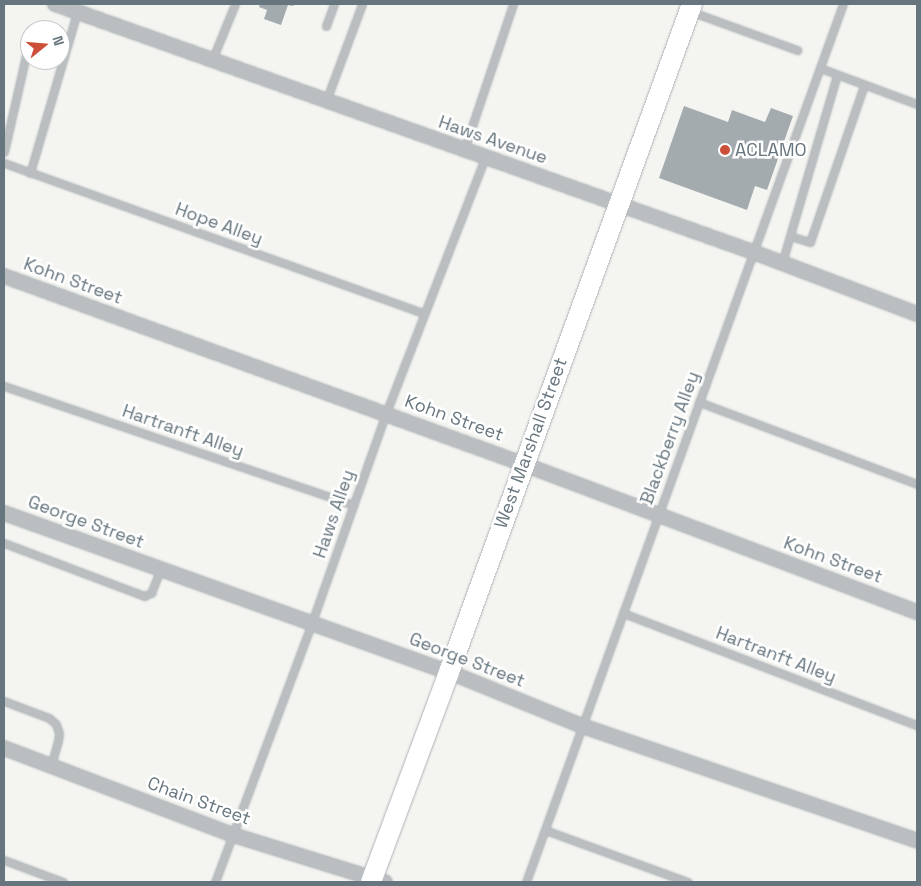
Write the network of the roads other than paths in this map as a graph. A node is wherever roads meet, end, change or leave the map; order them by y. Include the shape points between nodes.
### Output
1 (55, 4) edge
2 (235, 4) edge
3 (334, 4) edge
4 (362, 4) edge
5 (513, 4) edge
6 (843, 4) edge
7 (690, 7) edge
8 (77, 12) junction
9 (326, 26) dead end
10 (70, 32) edge
11 (797, 50) dead end
12 (212, 60) junction
13 (820, 68) junction
14 (23, 70) edge
15 (58, 70) edge
16 (837, 75) junction
17 (864, 85) junction
18 (326, 101) junction
19 (917, 104) edge
20 (464, 150) junction
21 (4, 152) edge
22 (485, 158) junction
23 (4, 163) edge
24 (30, 173) junction
25 (619, 204) junction
26 (790, 236) junction
27 (754, 252) junction
28 (782, 263) junction
29 (4, 276) edge
30 (424, 313) junction
31 (917, 314) edge
32 (4, 386) edge
33 (699, 402) junction
34 (386, 413) junction
35 (524, 464) junction
36 (917, 484) edge
37 (353, 505) junction
38 (4, 513) edge
39 (659, 515) junction
40 (4, 543) edge
41 (161, 568) junction
42 (917, 612) edge
43 (623, 613) junction
44 (312, 622) junction
45 (450, 672) junction
46 (4, 701) edge
47 (917, 725) edge
48 (582, 726) junction
49 (4, 748) edge
50 (51, 766) junction
51 (545, 830) junction
52 (233, 835) junction
53 (917, 841) edge
54 (4, 860) edge
55 (376, 881) edge
56 (63, 882) edge
57 (215, 882) edge
58 (526, 882) edge
59 (688, 882) edge

1 - 8 street, Haws Avenue
2 - 12 lane
3 - 9 lane
4 - 18 lane
5 - 20 lane
6 - 13 lane, Blackberry Alley
7 - 11 lane
7 - 25 street, West Marshall Street
8 - 10 lane
8 - 12 street, Haws Avenue
12 - 18 street, Haws Avenue
13 - 16 lane
13 - 27 lane, Blackberry Alley
14 - 21 lane
15 - 24 lane
16 - 17 lane
16 - 26 lane
17 - 19 lane
17 - 26 lane via 810,242
18 - 20 street, Haws Avenue
20 - 22 street, Haws Avenue
22 - 25 street, Haws Avenue
22 - 30 lane, Haws Alley
23 - 24 lane, Hope Alley
24 - 30 lane, Hope Alley
25 - 27 street, Haws Avenue
25 - 35 street, West Marshall Street
26 - 28 lane
27 - 28 street, Haws Avenue
27 - 33 lane, Blackberry Alley
28 - 31 street, Haws Avenue
29 - 34 street, Kohn Street
30 - 34 lane, Haws Alley
32 - 37 lane, Hartranft Alley
33 - 36 lane
33 - 39 lane, Blackberry Alley
34 - 35 street, Kohn Street
34 - 37 lane, Haws Alley
35 - 39 street, Kohn Street
35 - 45 street, West Marshall Street
37 - 44 lane, Haws Alley
38 - 41 street, George Street
39 - 42 street, Kohn Street
39 - 43 lane, Blackberry Alley
40 - 41 lane via 144,596 151,593
41 - 44 street, George Street
43 - 47 lane, Hartranft Alley
43 - 48 lane, Blackberry Alley
44 - 45 street, George Street
44 - 52 lane, Haws Alley
45 - 48 street, George Street
45 - 55 street, West Marshall Street
46 - 50 lane via 49,718 56,724 58,741
48 - 51 lane, Blackberry Alley
48 - 53 street, George Street
49 - 50 street, Chain Street
50 - 52 street, Chain Street
51 - 58 lane, Blackberry Alley
51 - 59 lane
52 - 55 street, Chain Street
52 - 57 lane, Haws Alley
54 - 56 lane

